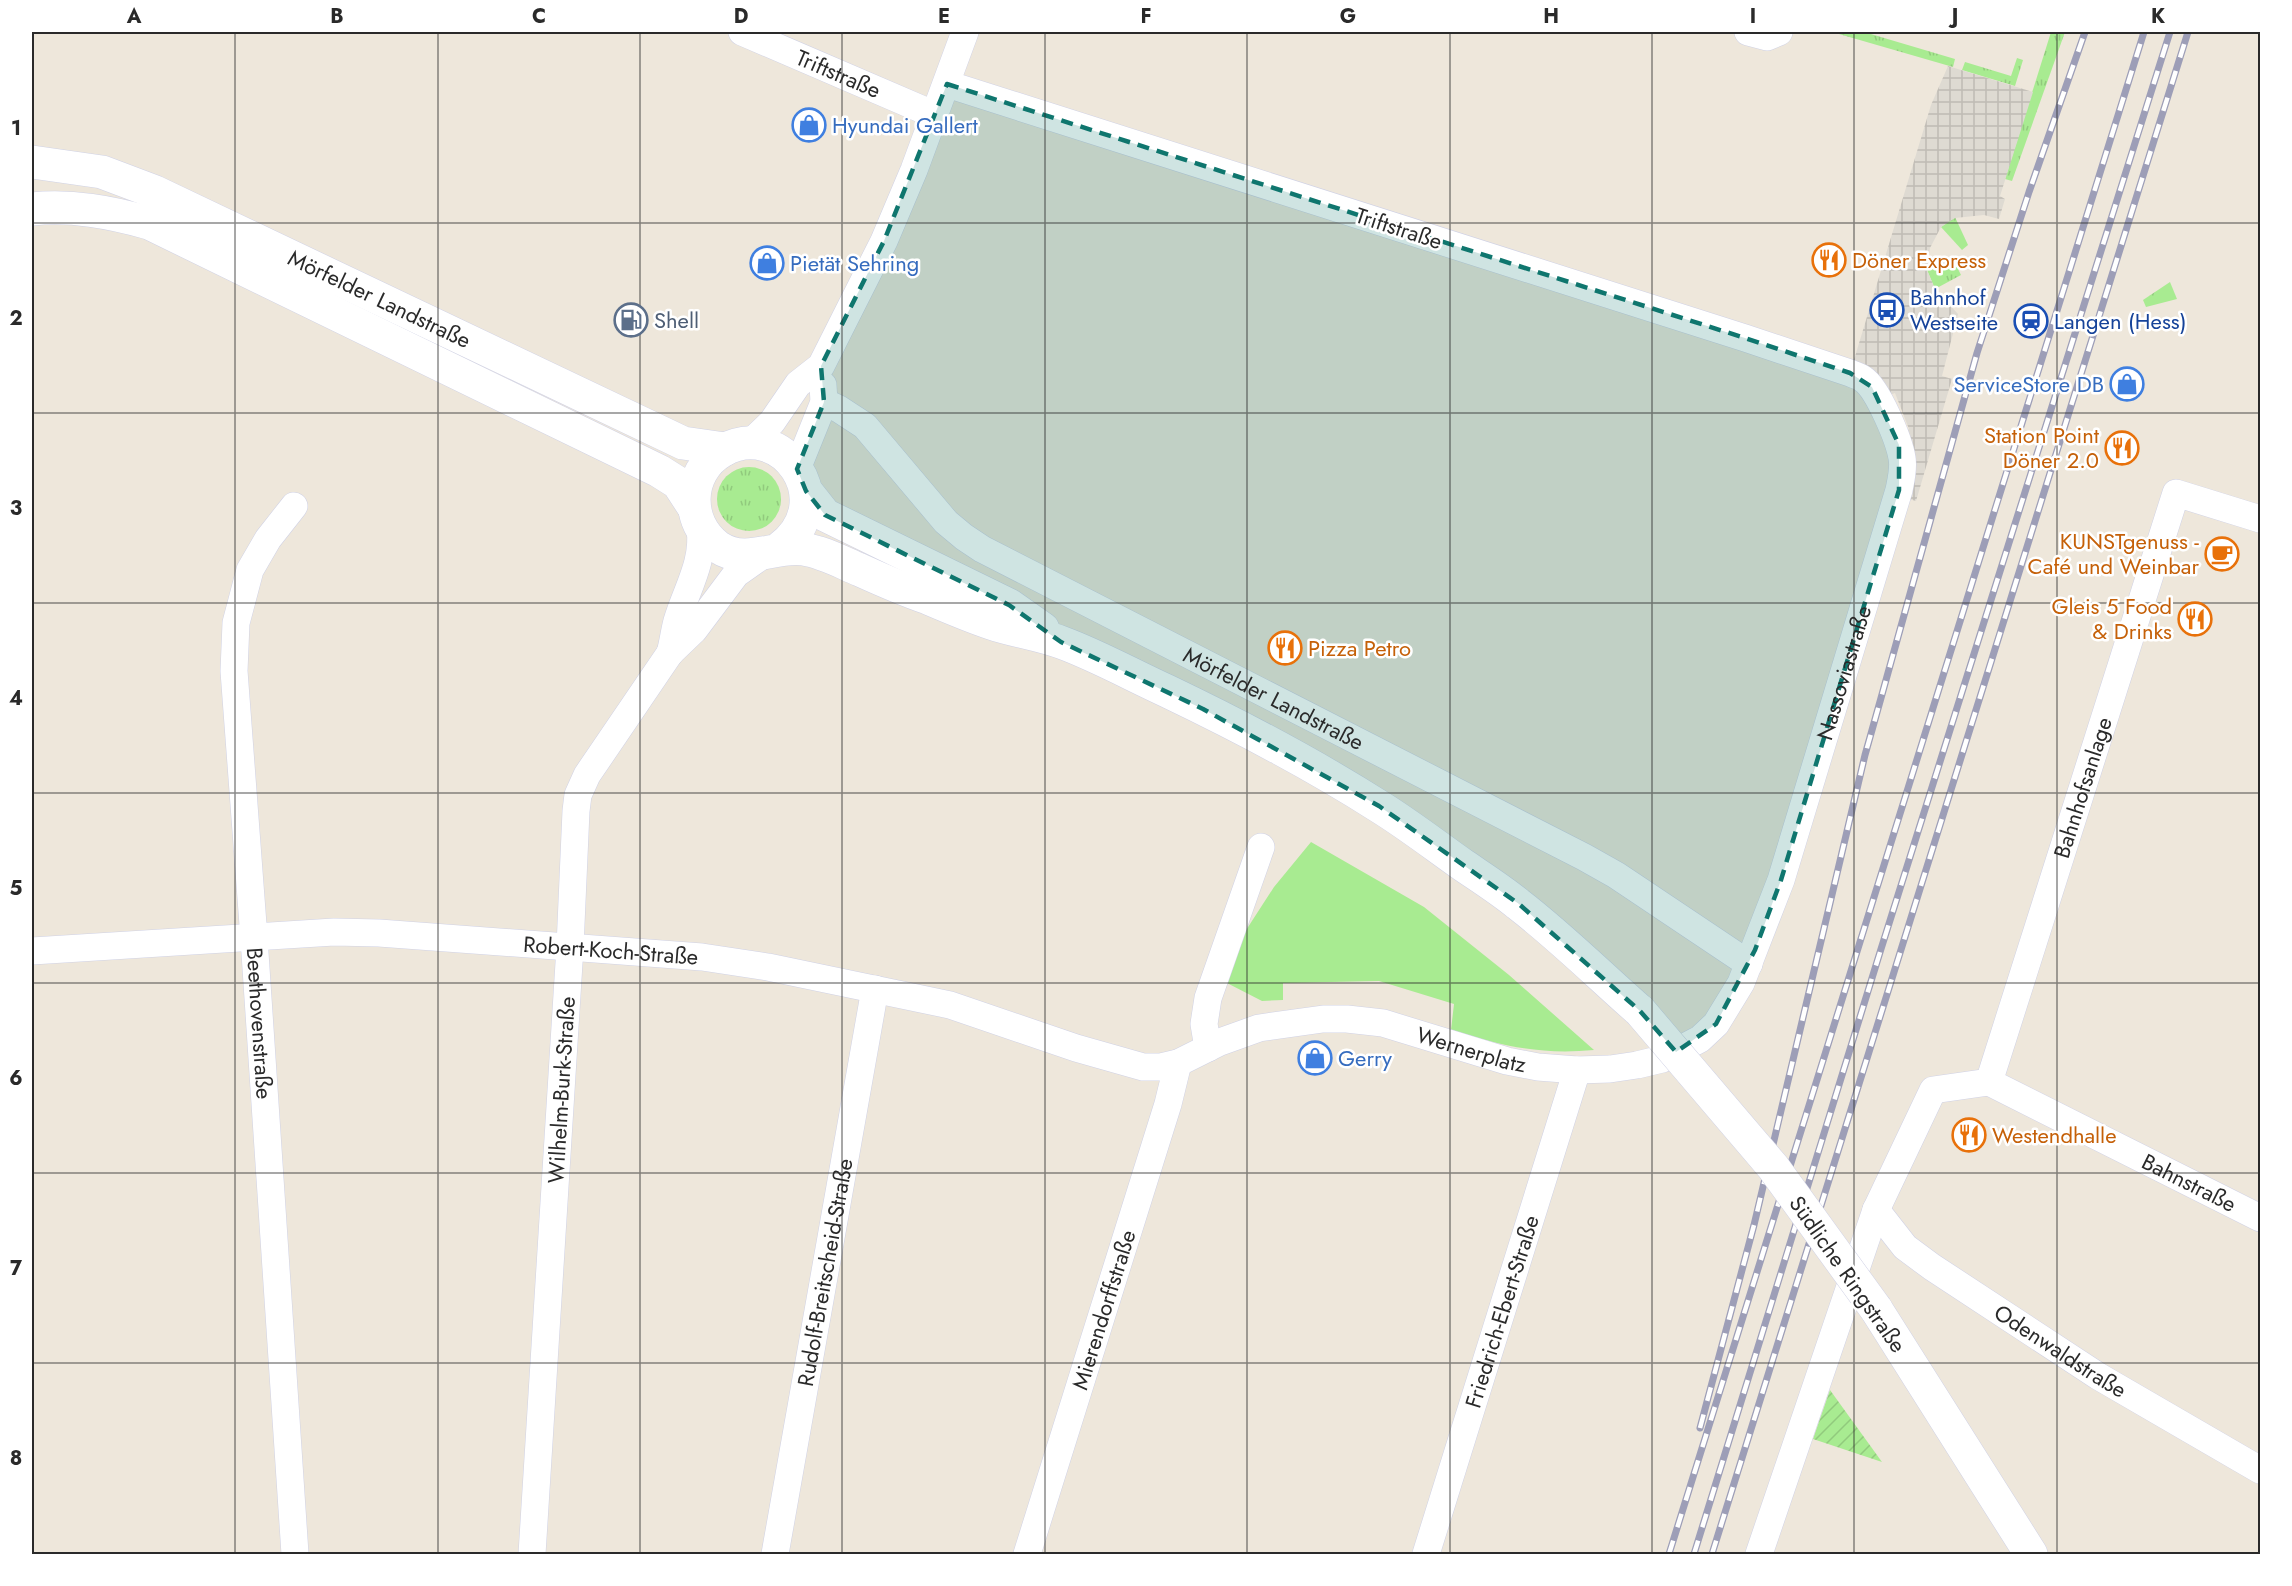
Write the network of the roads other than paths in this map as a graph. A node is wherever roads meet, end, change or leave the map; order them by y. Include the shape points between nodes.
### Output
1 (742, 32) edge
2 (965, 32) edge
3 (946, 84) junction
4 (935, 115) junction
5 (32, 162) edge
6 (32, 209) edge
7 (821, 366) junction
8 (1850, 373) joint
9 (824, 402) junction
10 (737, 446) junction
11 (801, 480) junction
12 (294, 506) dead end
13 (697, 517) junction
14 (2260, 519) edge
15 (771, 552) junction
16 (1061, 642) junction
17 (670, 653) junction
18 (1262, 847) dead end
19 (254, 938) junction
20 (570, 947) junction
21 (32, 951) edge
22 (1745, 973) junction
23 (875, 989) junction
24 (1640, 1011) joint
25 (1209, 1048) junction
26 (1178, 1063) junction
27 (1577, 1070) junction
28 (1989, 1082) junction
29 (1876, 1210) junction
30 (2260, 1218) edge
31 (2260, 1470) edge
32 (295, 1554) edge
33 (532, 1554) edge
34 (775, 1554) edge
35 (1028, 1554) edge
36 (1426, 1554) edge
37 (1759, 1554) edge
38 (2031, 1554) edge

1 - 4 street, Triftstraße
2 - 3 street
3 - 4 street
3 - 8 street, Triftstraße
4 - 7 street via 884,241
5 - 10 main road, Mörfelder Landstraße via 102,172 154,192 683,443
6 - 13 main road, Mörfelder Landstraße via 91,210 149,223 659,471 678,483
7 - 9 street
7 - 10 street via 798,384 772,422
8 - 22 street, Nassoviastraße via 1864,379 1880,399 1899,445 1902,476 1781,880
9 - 11 street
9 - 22 street, Mörfelder Landstraße via 865,426 946,522 982,549 1584,857 1616,875
10 - 11 main road, Mörfelder Landstraße via 766,446 783,454
10 - 13 main road via 714,456 699,475 694,493
11 - 15 main road via 804,517 789,542
11 - 16 main road, Mörfelder Landstraße via 825,515 1009,605
12 - 19 street, Beethovenstraße via 268,538 250,570 236,623 234,671
13 - 15 main road, Mörfelder Landstraße via 708,538 722,549 750,556
13 - 17 street, Wilhelm-Burk-Straße via 701,537 694,580 677,620
14 - 28 street, Bahnhofsanlage via 2176,493
15 - 16 main road, Mörfelder Landstraße via 805,549 992,623
15 - 17 street, Wilhelm-Burk-Straße via 736,574 694,630
16 - 24 main road, Mörfelder Landstraße via 1203,709 1379,806 1519,904
17 - 20 street, Wilhelm-Burk-Straße via 587,775 578,795
18 - 25 street via 1208,998 1204,1024
19 - 20 street, Robert-Koch-Straße via 355,932
19 - 21 street, Robert-Koch-Straße
19 - 32 street, Beethovenstraße
20 - 23 street, Robert-Koch-Straße via 702,957
20 - 33 street, Wilhelm-Burk-Straße
22 - 27 street, Wernerplatz via 1716,1024 1700,1040 1662,1059 1610,1069
23 - 26 street, Robert-Koch-Straße via 950,1005 1119,1061 1153,1067
23 - 34 street, Rudolf-Breitscheid-Straße
24 - 38 main road, Südliche Ringstraße, bridge via 1773,1167 1876,1309
25 - 26 street, Wernerplatz
25 - 27 street, Wernerplatz via 1259,1028 1315,1019 1347,1019 1393,1026 1507,1061
26 - 35 street, Mierendorffstraße
27 - 36 street, Friedrich-Ebert-Straße
28 - 29 street via 1933,1090
28 - 30 street, Bahnstraße
29 - 31 street, Odenwaldstraße via 1905,1247 1932,1267 2098,1376
29 - 37 street

